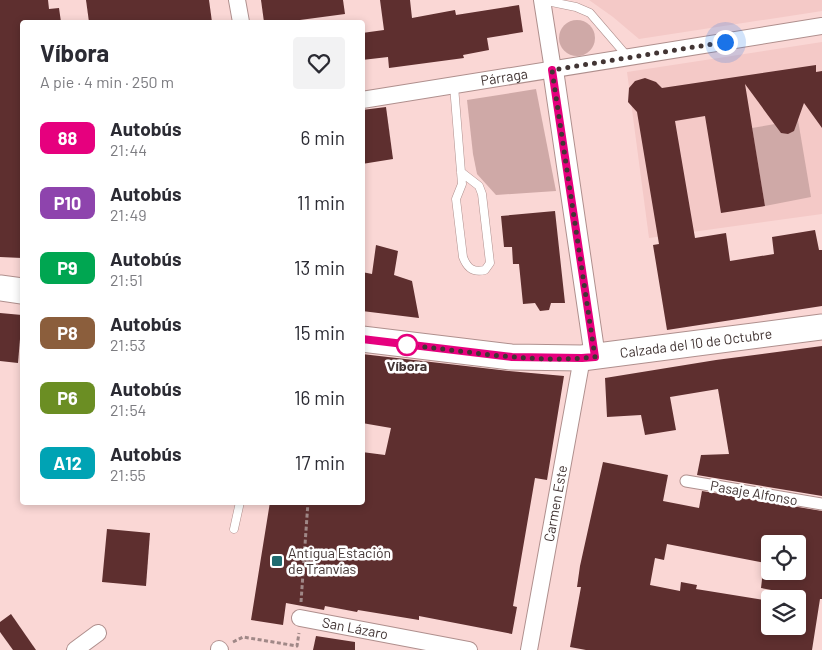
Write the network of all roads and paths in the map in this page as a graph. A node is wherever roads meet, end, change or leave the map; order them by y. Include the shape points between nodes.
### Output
1 (237, 0) edge
2 (542, 0) edge
3 (241, 20) edge
4 (822, 26) edge
5 (628, 58) junction
6 (552, 70) junction
7 (454, 86) junction
8 (365, 100) edge
9 (461, 172) junction
10 (0, 288) edge
11 (20, 291) edge
12 (822, 327) edge
13 (365, 339) edge
14 (588, 357) junction
15 (686, 481) dead end
16 (822, 504) edge
17 (239, 505) edge
18 (308, 505) edge
19 (234, 529) dead end
20 (300, 618) junction
21 (98, 633) dead end
22 (219, 649) edge
23 (75, 650) edge
24 (468, 650) edge
25 (529, 650) edge

1 - 3 street
2 - 5 lane via 576,6 590,14
2 - 6 street
4 - 5 street, Párraga
5 - 6 street, Párraga
6 - 7 street, Párraga
6 - 14 street
7 - 8 street, Párraga
7 - 9 lane
9 - 9 lane via 462,184 456,199 463,257 466,265 479,272 490,263 482,194 479,186
10 - 11 main road
12 - 14 main road, Calzada del 10 de Octubre
13 - 14 main road, Calzada del 10 de Octubre via 512,357
14 - 25 street, Carmen Este
15 - 16 street, Pasaje Alfonso
17 - 19 lane
18 - 20 path
20 - 22 path via 298,646 243,637
20 - 24 street, San Lázaro
21 - 23 street

